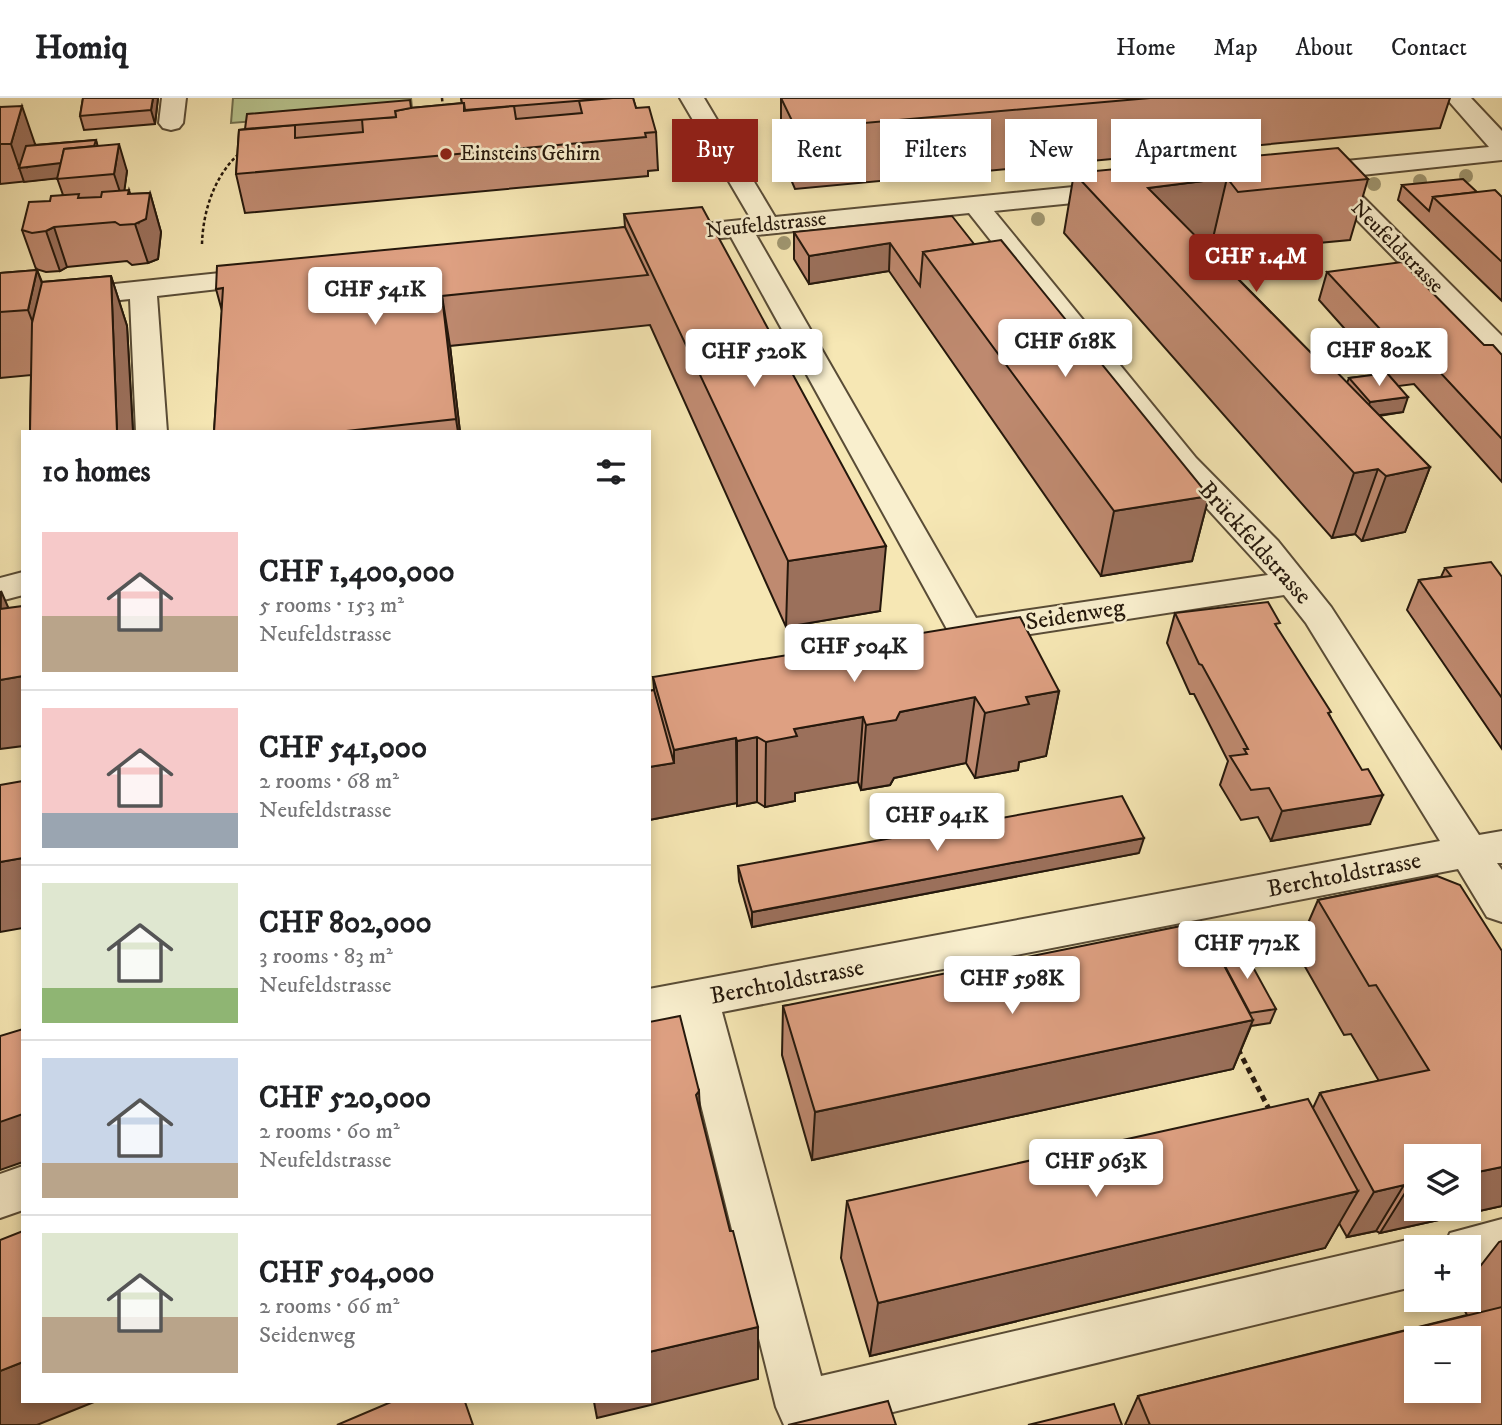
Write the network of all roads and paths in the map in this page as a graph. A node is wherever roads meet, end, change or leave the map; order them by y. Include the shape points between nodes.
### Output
1 (174, 98) edge
2 (442, 98) edge
3 (692, 98) edge
4 (1458, 98) edge
5 (443, 111) edge
6 (171, 123) dead end
7 (241, 144) edge
8 (1502, 146) edge
9 (1489, 155) edge
10 (1323, 171) junction
11 (1281, 175) edge
12 (1502, 179) edge
13 (1142, 188) edge
14 (976, 205) junction
15 (753, 226) junction
16 (202, 233) dead end
17 (634, 239) edge
18 (293, 274) edge
19 (143, 289) junction
20 (0, 304) edge
21 (1500, 348) edge
22 (152, 430) edge
23 (1294, 582) junction
24 (21, 584) edge
25 (0, 590) edge
26 (1485, 849) edge
27 (1502, 905) edge
28 (697, 999) junction
29 (651, 1008) edge
30 (1232, 1038) edge
31 (1275, 1120) edge
32 (21, 1189) edge
33 (0, 1196) edge
34 (1502, 1242) edge
35 (1481, 1247) edge
36 (1404, 1265) edge

1 - 6 street
2 - 5 path
3 - 15 street
4 - 8 street
7 - 16 path via 241,152 225,166
9 - 10 street, Neufeldstrasse
9 - 12 street
10 - 11 street, Neufeldstrasse
10 - 21 street, Neufeldstrasse
13 - 14 street, Neufeldstrasse
14 - 15 street, Neufeldstrasse
14 - 23 street, Brückfeldstrasse via 1185,465
15 - 17 street, Neufeldstrasse
15 - 23 street, Seidenweg via 950,634
18 - 19 street
19 - 20 street
19 - 22 street
23 - 26 street, Brückfeldstrasse
24 - 25 street
26 - 27 street, Brückfeldstrasse
26 - 28 street, Berchtoldstrasse
28 - 29 street, Berchtoldstrasse
28 - 36 street via 803,1408
30 - 31 path
32 - 33 street
34 - 35 street

